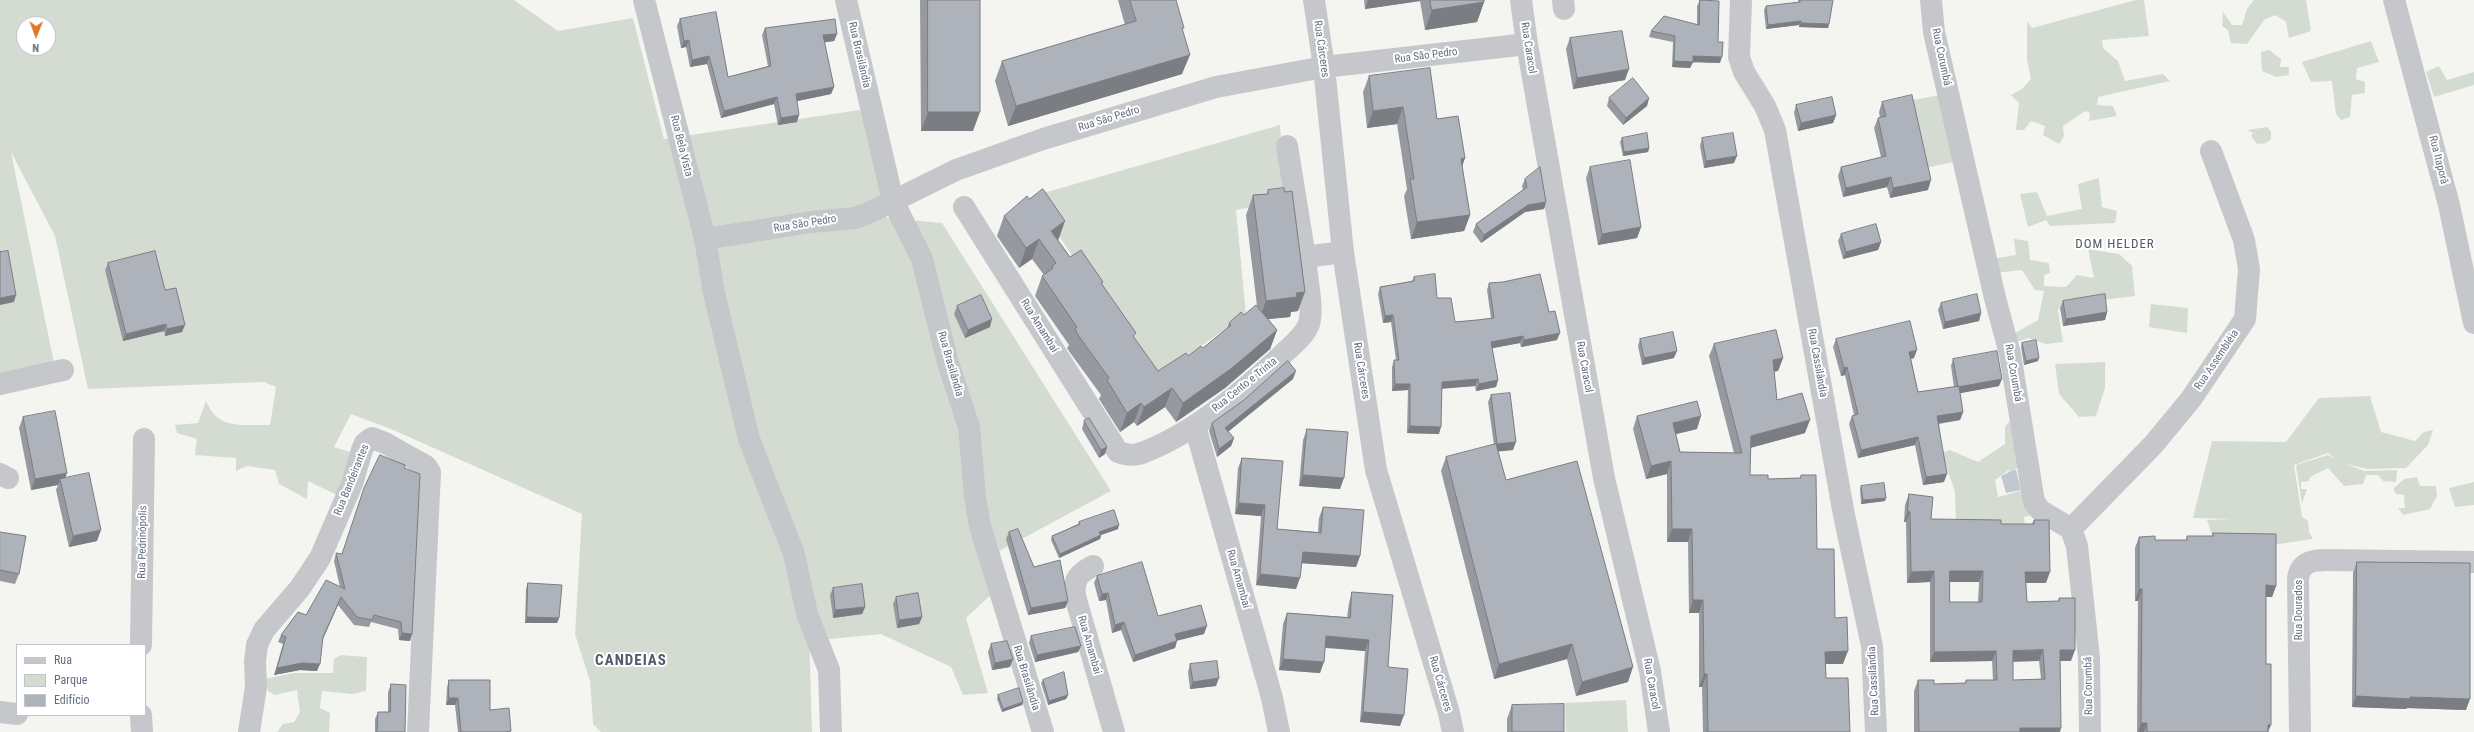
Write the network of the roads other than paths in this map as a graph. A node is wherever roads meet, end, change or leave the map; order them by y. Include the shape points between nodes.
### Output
1 (644, 0) edge
2 (846, 0) edge
3 (1314, 0) edge
4 (1521, 0) edge
5 (1741, 0) edge
6 (1931, 0) edge
7 (2394, 0) edge
8 (1527, 44) junction
9 (1324, 68) junction
10 (1287, 146) dead end
11 (2211, 151) dead end
12 (892, 202) junction
13 (964, 207) dead end
14 (705, 239) junction
15 (1343, 252) junction
16 (1305, 257) junction
17 (2474, 323) edge
18 (63, 370) dead end
19 (0, 384) edge
20 (1195, 426) junction
21 (144, 439) dead end
22 (1114, 445) joint
23 (2071, 529) junction
24 (2474, 562) edge
25 (1093, 566) dead end
26 (142, 644) edge
27 (0, 712) edge
28 (16, 714) edge
29 (141, 716) edge
30 (142, 732) edge
31 (249, 732) edge
32 (418, 732) edge
33 (831, 732) edge
34 (1043, 732) edge
35 (1114, 732) edge
36 (1280, 732) edge
37 (1453, 732) edge
38 (1659, 732) edge
39 (1876, 732) edge
40 (2090, 732) edge
41 (2300, 732) edge

1 - 14 street, Rua Bela Vista
2 - 12 street, Rua Brasilândia
3 - 9 street, Rua Cárceres
4 - 8 street, Rua Caracol
5 - 39 street, Rua Cassilândia via 1739,57 1744,72 1765,106 1775,130 1843,507 1872,646
6 - 23 street, Rua Corumbá via 1934,32 2010,354 2034,502 2041,511
7 - 17 street, Rua Itaporã via 2446,191
8 - 9 street, Rua São Pedro
8 - 38 street, Rua Caracol via 1604,478 1650,671
9 - 12 street, Rua São Pedro via 1216,88 1043,139 956,170
9 - 15 street, Rua Cárceres
10 - 16 street, Rua Cento e Trinta
11 - 23 street, Rua Assembléia via 2244,240 2249,269 2245,318 2177,416 2153,445
12 - 14 street, Rua São Pedro via 855,218 811,222
12 - 34 street, Rua Brasilândia via 922,259 948,363 969,427 980,526
13 - 22 street, Rua Amambaí
14 - 33 street, Rua Bela Vista via 714,293 749,439 794,554 807,614 829,670
15 - 16 street
15 - 37 street, Rua Cárceres via 1376,470
16 - 20 street, Rua Cento e Trinta via 1310,315 1302,336 1256,379
18 - 19 street
20 - 22 street, Rua Cento e Trinta via 1141,453 1129,456 1118,452
20 - 36 street, Rua Amambaí
21 - 26 street, Rua Pedrinópolis
23 - 40 street, Rua Corumbá via 2077,546 2084,595 2089,658
24 - 41 street, Rua Dourados via 2314,560 2303,566 2298,579
25 - 35 street, Rua Amambai via 1081,572 1076,579 1075,596
27 - 28 street
29 - 30 street
31 - 32 street, Rua Bandeirantes via 256,687 257,645 264,630 300,588 320,558 352,484 365,443 372,438 426,466 430,472

